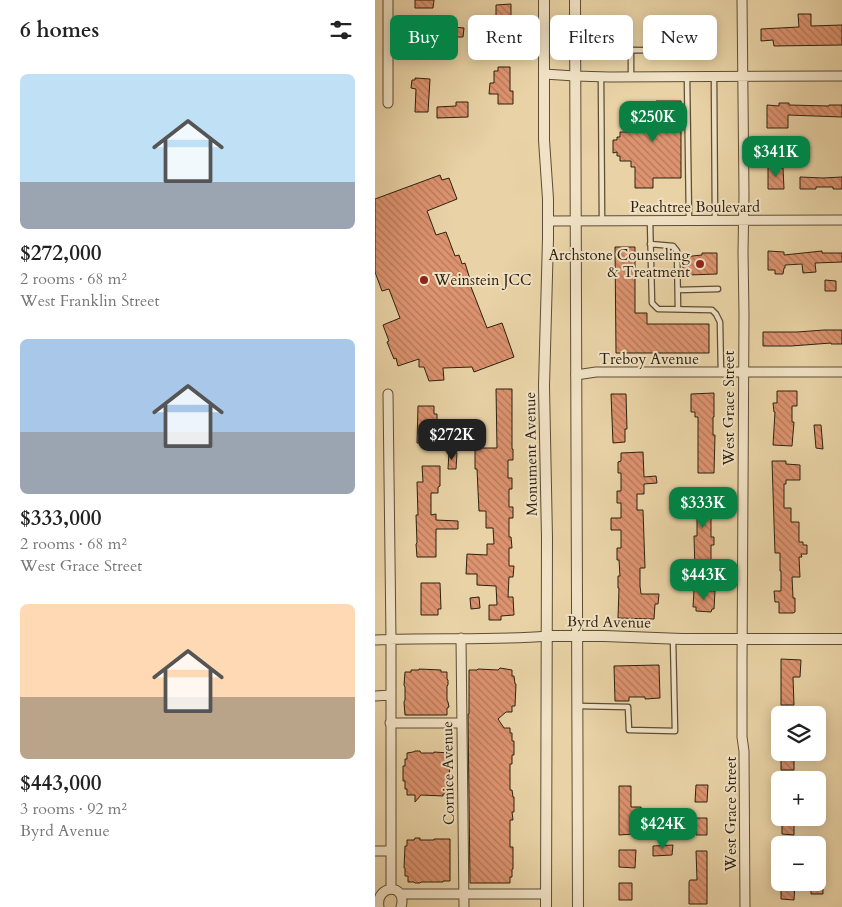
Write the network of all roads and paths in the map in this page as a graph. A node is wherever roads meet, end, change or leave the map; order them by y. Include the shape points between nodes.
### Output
1 (388, 0) edge
2 (544, 0) edge
3 (575, 0) edge
4 (742, 0) edge
5 (643, 50) edge
6 (544, 74) junction
7 (575, 76) junction
8 (687, 76) junction
9 (715, 76) junction
10 (743, 76) junction
11 (842, 76) edge
12 (601, 77) junction
13 (631, 77) junction
14 (388, 103) dead end
15 (576, 220) junction
16 (601, 220) junction
17 (650, 220) junction
18 (689, 220) junction
19 (715, 220) junction
20 (744, 220) junction
21 (842, 220) edge
22 (548, 221) junction
23 (651, 244) junction
24 (718, 289) dead end
25 (678, 290) junction
26 (678, 309) junction
27 (721, 372) junction
28 (743, 372) junction
29 (842, 372) edge
30 (576, 375) junction
31 (388, 394) dead end
32 (547, 636) junction
33 (577, 637) junction
34 (461, 638) junction
35 (673, 638) junction
36 (391, 639) junction
37 (842, 639) edge
38 (375, 640) edge
39 (743, 640) junction
40 (390, 695) junction
41 (375, 696) edge
42 (577, 706) junction
43 (390, 723) junction
44 (462, 724) junction
45 (375, 851) edge
46 (391, 851) junction
47 (391, 889) junction
48 (400, 894) junction
49 (463, 894) junction
50 (546, 894) junction
51 (377, 895) edge
52 (379, 907) edge
53 (401, 907) edge
54 (464, 907) edge
55 (546, 907) edge
56 (578, 907) edge
57 (745, 907) edge

1 - 14 street
2 - 6 street, Monument Avenue
3 - 7 street
4 - 10 street, West Grace Street
5 - 13 lane via 631,50
6 - 7 street
6 - 22 street, Monument Avenue
7 - 12 street
7 - 15 street
8 - 9 street
8 - 13 street
8 - 18 lane
9 - 10 street
9 - 19 lane
10 - 11 street
10 - 20 street, West Grace Street
12 - 13 street
12 - 16 lane
15 - 16 street, Peachtree Boulevard
15 - 22 street, Peachtree Boulevard
15 - 30 street
16 - 17 street, Peachtree Boulevard
17 - 18 street, Peachtree Boulevard
17 - 23 lane
18 - 19 street, Peachtree Boulevard
19 - 20 street, Peachtree Boulevard
20 - 21 street, Peachtree Boulevard
20 - 28 street, West Grace Street
22 - 32 street, Monument Avenue via 544,386
23 - 25 lane via 673,246 677,251
23 - 26 lane via 652,303 657,308
24 - 25 lane
25 - 26 lane
26 - 27 lane via 712,310 717,314
27 - 28 street, Treboy Avenue
27 - 30 street, Treboy Avenue via 596,372
28 - 29 street, Treboy Avenue
28 - 39 street, West Grace Street
30 - 33 street
31 - 36 street
32 - 33 street, Byrd Avenue
32 - 34 street, Byrd Avenue
32 - 50 street, Monument Avenue
33 - 35 street, Byrd Avenue
33 - 42 street
34 - 36 street, Byrd Avenue
34 - 44 street, Cornice Avenue
35 - 39 street, Byrd Avenue
35 - 42 lane via 675,731 629,730 628,707
36 - 38 street, Byrd Avenue
36 - 40 street
37 - 39 street, Byrd Avenue
39 - 57 street, West Grace Street
40 - 41 street
40 - 43 street
42 - 56 street
43 - 44 street
43 - 46 street
44 - 49 street, Cornice Avenue
45 - 46 street
46 - 47 street
47 - 48 street
47 - 51 street
48 - 49 street
48 - 53 street
49 - 50 street
49 - 54 street, Cornice Avenue
50 - 55 street, Monument Avenue
51 - 52 street

